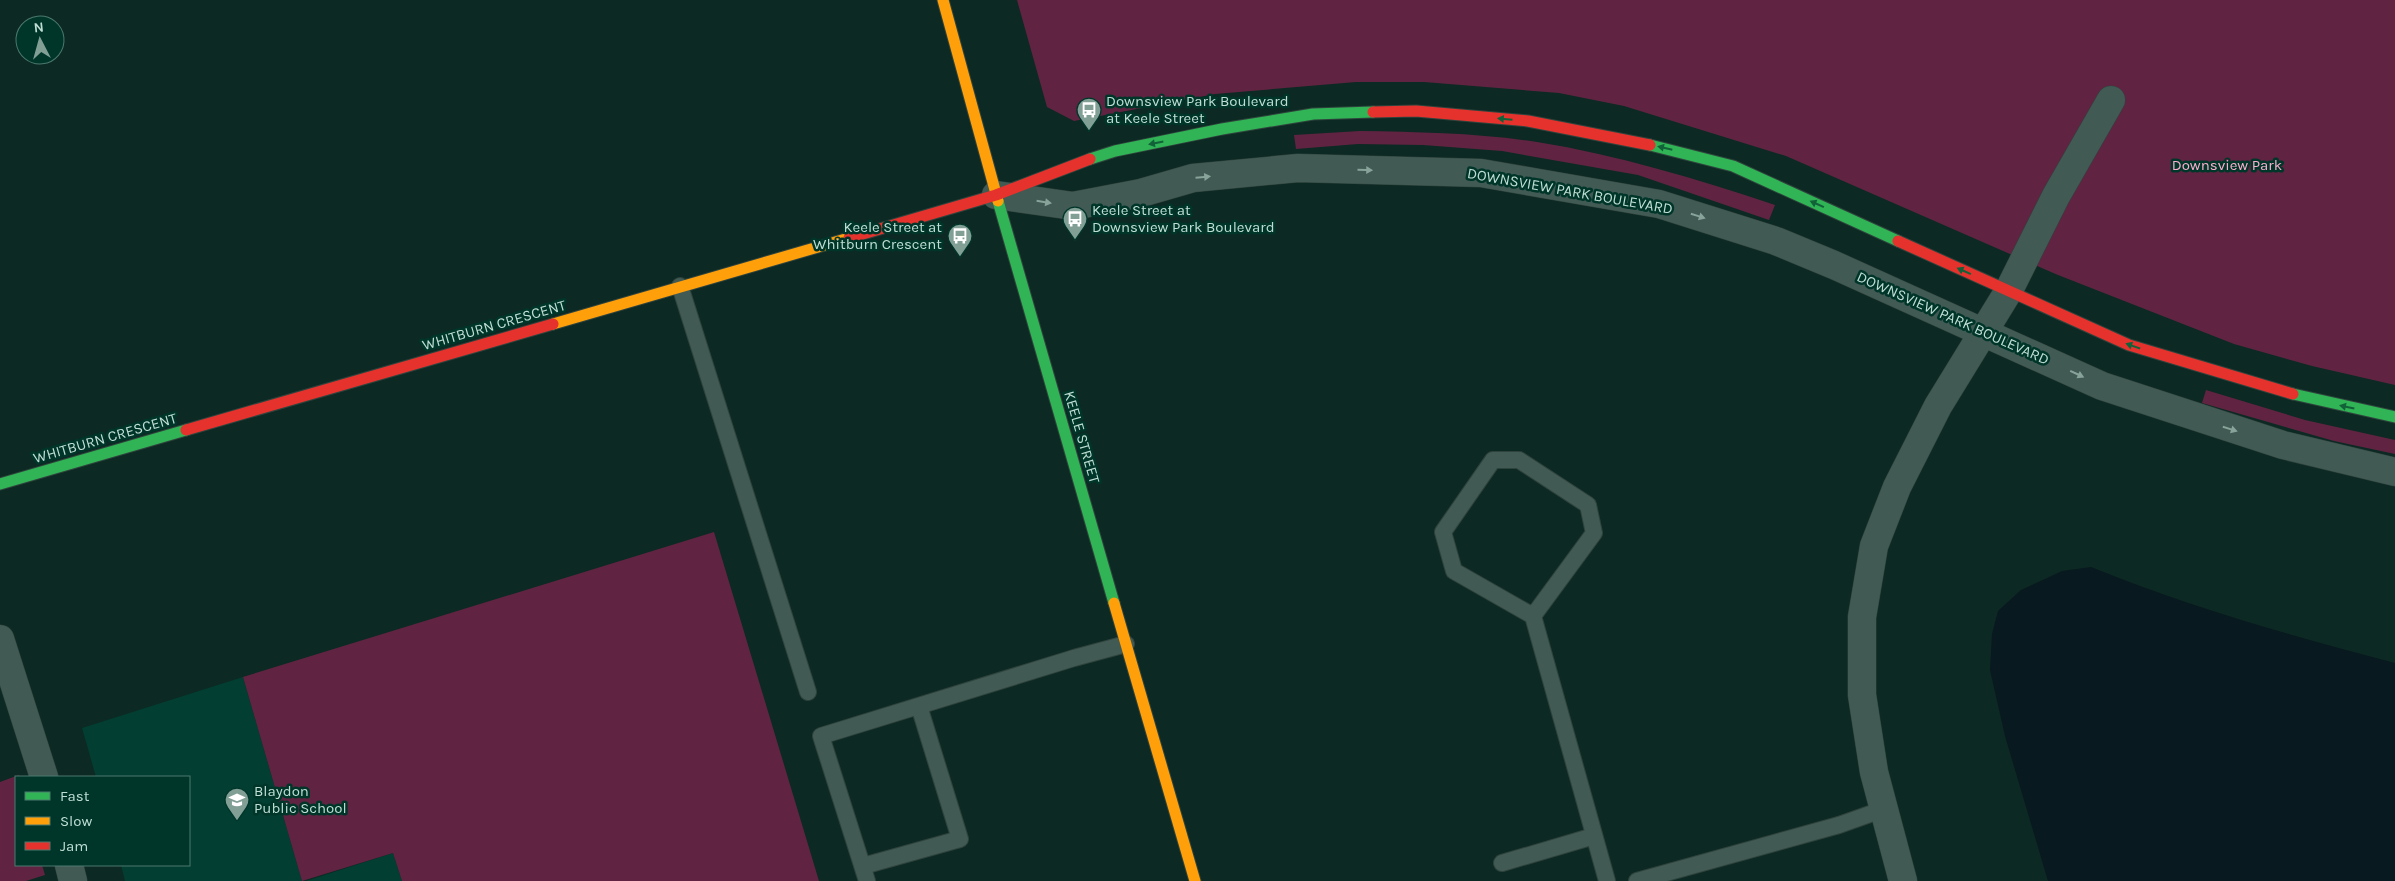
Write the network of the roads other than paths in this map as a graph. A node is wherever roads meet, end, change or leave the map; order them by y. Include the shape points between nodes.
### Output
1 (943, 0) edge
2 (2111, 100) dead end
3 (996, 195) junction
4 (680, 286) junction
5 (2008, 292) junction
6 (1985, 332) junction
7 (2395, 417) edge
8 (2395, 472) edge
9 (0, 484) edge
10 (1533, 616) junction
11 (0, 639) edge
12 (1126, 644) junction
13 (808, 692) dead end
14 (919, 706) junction
15 (44, 776) edge
16 (1884, 809) junction
17 (1594, 836) junction
18 (1502, 864) dead end
19 (69, 866) edge
20 (865, 874) edge
21 (73, 881) edge
22 (1195, 881) edge
23 (1607, 881) edge
24 (1638, 881) edge
25 (1903, 881) edge

1 - 3 street, KEELE STREET
2 - 5 street via 2056,196
3 - 4 street, WHITBURN CRESCENT
5 -> 3 street via 1733,166 1659,146 1528,121 1416,111 1313,114 1222,128 1115,151
3 -> 6 street, DOWNSVIEW PARK BOULEVARD via 1073,206 1141,193 1193,178 1298,168 1481,173 1659,204 1776,241
3 - 12 street, KEELE STREET
4 - 9 street, WHITBURN CRESCENT
4 - 13 lane
5 - 6 street
7 -> 5 street via 2291,394 2129,345
6 -> 8 street, DOWNSVIEW PARK BOULEVARD via 2102,386 2179,413 2282,445
6 - 16 street via 1929,424 1897,487 1874,546 1862,617 1862,695 1874,772
10 - 10 lane via 1594,533 1588,505 1519,460 1493,460 1443,532 1454,571
10 - 17 lane
11 - 15 street
12 - 14 lane
12 - 22 street, KEELE STREET
14 - 20 lane via 960,839
14 - 20 lane via 821,736
16 - 24 lane via 1839,825
16 - 25 street
17 - 18 lane
17 - 23 lane
19 - 21 street

